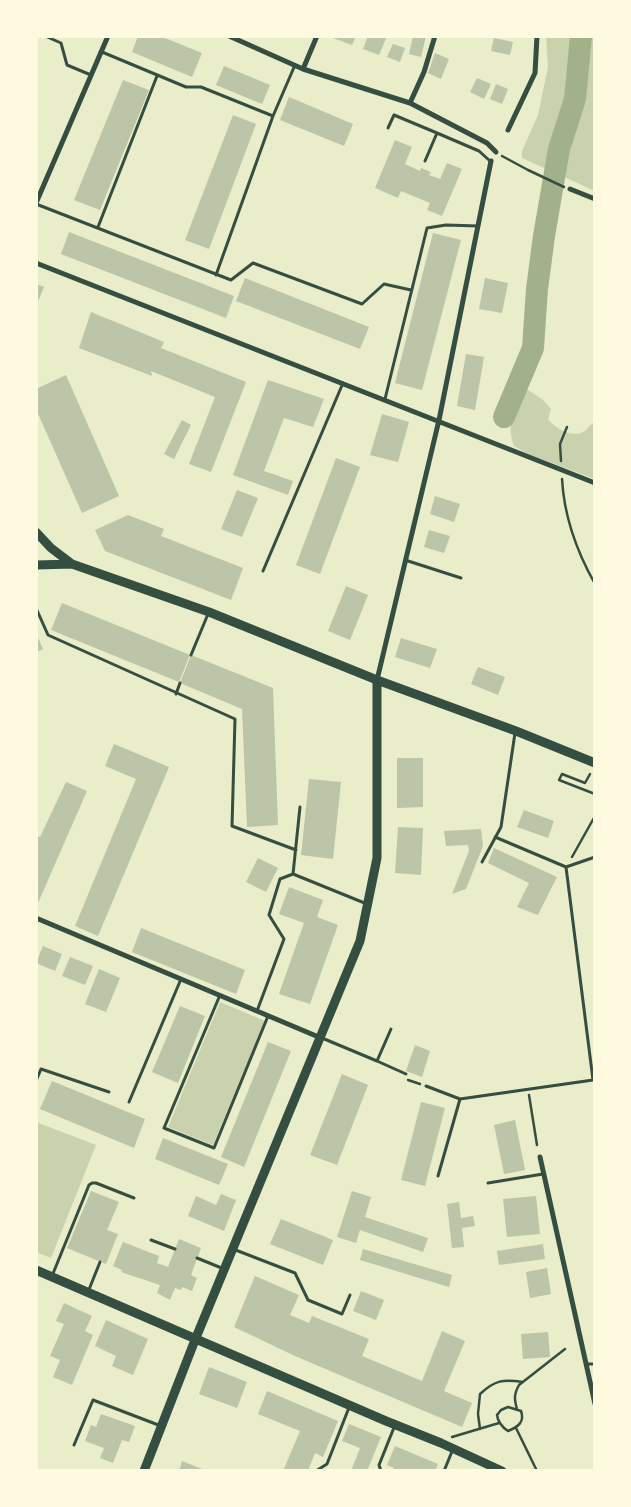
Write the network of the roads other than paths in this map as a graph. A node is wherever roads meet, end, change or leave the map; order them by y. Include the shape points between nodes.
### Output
1 (45, 36) edge
2 (108, 36) edge
3 (229, 36) edge
4 (317, 36) edge
5 (435, 36) edge
6 (537, 36) edge
7 (101, 52) junction
8 (295, 66) junction
9 (303, 70) junction
10 (91, 75) junction
11 (157, 76) junction
12 (410, 103) junction
13 (273, 116) junction
14 (388, 128) dead end
15 (508, 130) dead end
16 (437, 133) junction
17 (496, 152) road end
18 (425, 161) dead end
19 (490, 161) joint
20 (570, 189) road end
21 (595, 199) edge
22 (36, 203) edge
23 (478, 226) junction
24 (98, 227) junction
25 (36, 263) edge
26 (216, 275) junction
27 (411, 290) junction
28 (343, 383) junction
29 (385, 399) junction
30 (438, 420) junction
31 (595, 483) edge
32 (36, 532) edge
33 (405, 560) junction
34 (72, 564) junction
35 (36, 565) edge
36 (263, 571) dead end
37 (460, 578) dead end
38 (36, 608) edge
39 (209, 612) junction
40 (191, 655) dead end
41 (377, 680) junction
42 (180, 683) dead end
43 (176, 694) junction
44 (516, 731) junction
45 (592, 762) edge
46 (300, 807) dead end
47 (495, 837) junction
48 (296, 850) junction
49 (595, 857) edge
50 (482, 862) dead end
51 (566, 867) junction
52 (293, 874) junction
53 (368, 904) junction
54 (36, 918) edge
55 (181, 979) junction
56 (220, 995) junction
57 (257, 1011) junction
58 (268, 1016) junction
59 (390, 1029) dead end
60 (321, 1038) junction
61 (377, 1061) junction
62 (405, 1076) road end
63 (36, 1081) edge
64 (426, 1086) road end
65 (109, 1092) dead end
66 (460, 1099) junction
67 (130, 1102) dead end
68 (540, 1157) dead end
69 (544, 1174) junction
70 (438, 1176) dead end
71 (488, 1183) dead end
72 (134, 1198) dead end
73 (150, 1240) dead end
74 (175, 1249) dead end
75 (233, 1249) junction
76 (197, 1258) dead end
77 (100, 1262) dead end
78 (225, 1269) junction
79 (36, 1270) edge
80 (52, 1276) junction
81 (88, 1292) junction
82 (350, 1294) dead end
83 (196, 1340) junction
84 (586, 1364) junction
85 (595, 1364) edge
86 (595, 1404) edge
87 (350, 1405) junction
88 (395, 1424) junction
89 (162, 1426) junction
90 (74, 1445) dead end
91 (453, 1448) junction
92 (144, 1471) edge
93 (316, 1471) edge
94 (382, 1471) edge
95 (444, 1471) edge
96 (502, 1471) edge

1 - 10 lane via 61,43 67,65
2 - 7 street
3 - 8 street
4 - 9 street
5 - 12 street
6 - 15 street via 535,73
7 - 10 street
7 - 11 lane
8 - 9 street
8 - 13 lane
9 - 12 street
10 - 22 street
11 - 13 lane via 186,88 201,87
11 - 24 lane
12 - 17 street via 487,143
13 - 26 lane
14 - 16 lane via 394,115
16 - 18 lane
16 - 19 lane via 479,151
19 - 23 street
20 - 21 street
22 - 24 lane
23 - 27 lane via 427,228
23 - 30 street
24 - 26 lane
25 - 28 street
26 - 27 lane via 231,280 254,263 362,304 384,284
27 - 29 lane
28 - 29 street
28 - 36 lane
29 - 30 street
30 - 31 street
30 - 33 street
32 - 34 street
33 - 37 lane
33 - 41 street
34 - 35 street
34 - 39 street
38 - 43 lane via 48,636
39 - 40 lane
39 - 41 street
41 - 44 street
41 - 53 street via 376,858
42 - 43 lane
43 - 48 lane via 235,719 232,826
44 - 45 street
44 - 47 lane via 501,827
46 - 48 lane
47 - 50 lane
47 - 51 lane
48 - 52 lane
49 - 51 lane
51 - 66 lane via 593,1080
52 - 53 lane
52 - 57 lane via 280,879 269,915 284,939
53 - 60 street via 360,941
54 - 55 street
55 - 56 street
55 - 67 lane
56 - 57 street
56 - 58 lane via 164,1128 214,1148
57 - 58 street
58 - 60 street
59 - 61 lane
60 - 61 lane
60 - 75 street
61 - 62 lane
63 - 65 lane via 41,1069
64 - 66 lane
66 - 70 lane
68 - 69 street
69 - 71 lane
69 - 84 street
72 - 80 lane via 96,1183 89,1185
73 - 74 lane
75 - 78 street
75 - 82 lane via 295,1273 308,1300 342,1314
76 - 78 lane
77 - 81 lane
78 - 83 street
79 - 80 street
80 - 81 street
81 - 83 street
83 - 87 street
83 - 89 street
84 - 85 lane
84 - 86 street
87 - 88 street
87 - 93 lane via 327,1464
88 - 91 street
88 - 94 lane via 379,1465
89 - 90 lane via 93,1400
89 - 92 street
91 - 95 lane
91 - 96 street

